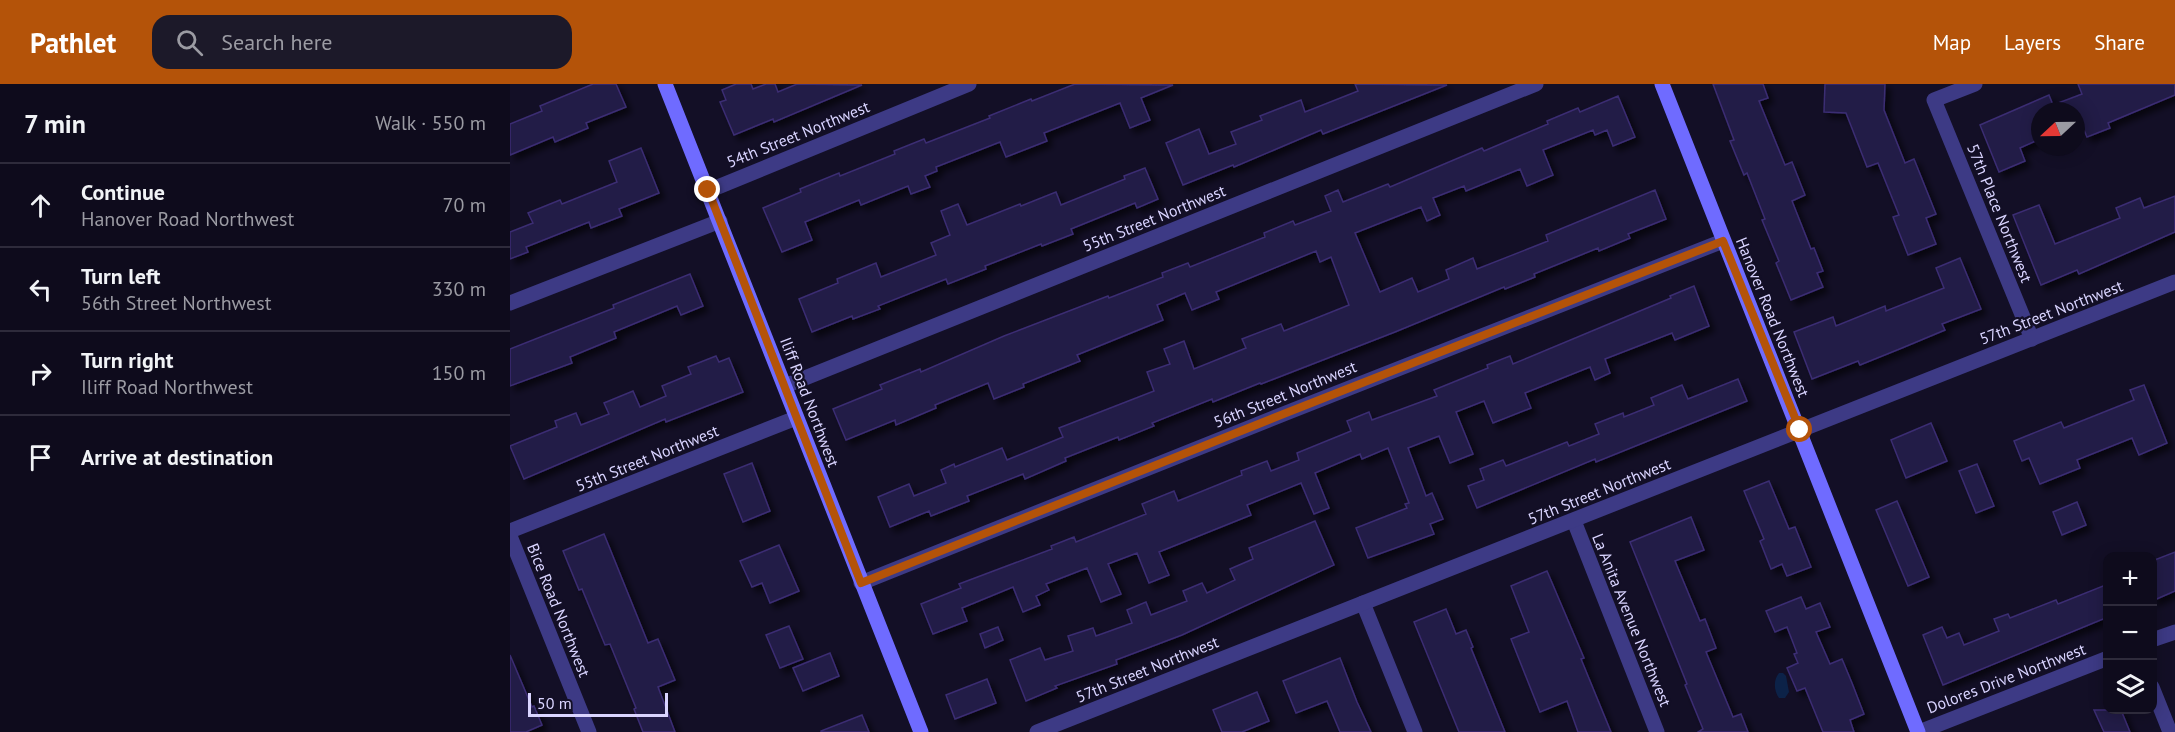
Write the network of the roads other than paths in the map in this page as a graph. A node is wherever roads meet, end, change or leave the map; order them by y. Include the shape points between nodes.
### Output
1 (665, 84) edge
2 (969, 84) edge
3 (1536, 84) edge
4 (1662, 84) edge
5 (1975, 84) edge
6 (708, 190) junction
7 (720, 220) junction
8 (1723, 241) junction
9 (2175, 282) edge
10 (510, 303) edge
11 (2032, 339) junction
12 (785, 386) junction
13 (796, 418) junction
14 (1800, 430) junction
15 (1574, 521) junction
16 (510, 533) edge
17 (861, 583) junction
18 (1363, 603) junction
19 (2175, 632) edge
20 (2157, 638) edge
21 (2103, 660) edge
22 (2157, 700) edge
23 (589, 732) edge
24 (921, 732) edge
25 (1037, 732) edge
26 (1415, 732) edge
27 (1657, 732) edge
28 (1918, 732) edge
29 (2170, 732) edge

1 - 6 main road, Iliff Road Northwest
2 - 6 street, 54th Street Northwest
3 - 12 street, 55th Street Northwest
4 - 8 main road, Hanover Road Northwest
5 - 11 street, 57th Place Northwest via 1934,100
6 - 7 main road, Iliff Road Northwest
7 - 10 street
7 - 12 main road, Iliff Road Northwest
8 - 14 main road, Hanover Road Northwest
8 - 17 street, 56th Street Northwest
9 - 11 street, 57th Street Northwest
11 - 14 street, 57th Street Northwest
12 - 13 main road, Iliff Road Northwest
13 - 16 street, 55th Street Northwest
13 - 17 main road, Iliff Road Northwest
14 - 15 street, 57th Street Northwest
14 - 28 main road, Hanover Road Northwest
15 - 18 street, 57th Street Northwest
15 - 27 street, La Anita Avenue Northwest
16 - 23 street, Bice Road Northwest
17 - 24 main road, Iliff Road Northwest
18 - 25 street, 57th Street Northwest
18 - 26 street
19 - 20 street
21 - 28 street, Dolores Drive Northwest
22 - 29 street

